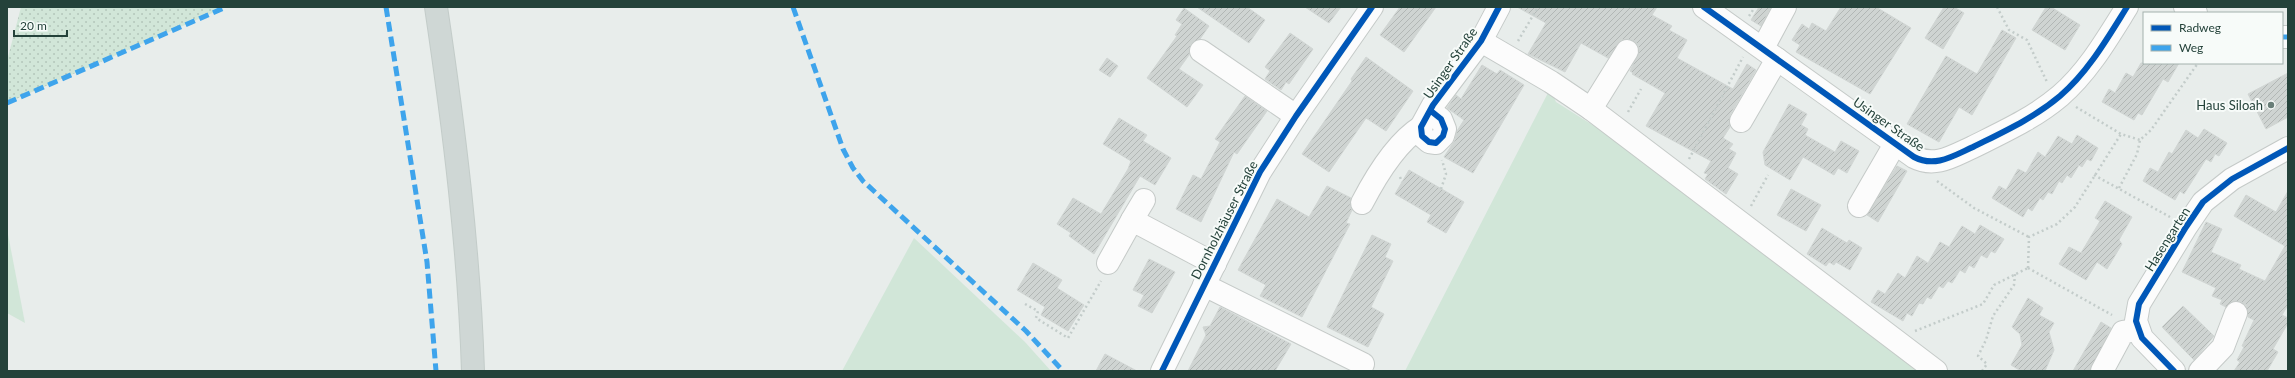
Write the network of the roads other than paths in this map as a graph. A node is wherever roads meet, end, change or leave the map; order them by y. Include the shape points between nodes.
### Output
1 (436, 7) edge
2 (1372, 7) edge
3 (1499, 7) edge
4 (1704, 7) edge
5 (1785, 7) edge
6 (2127, 7) edge
7 (2185, 7) edge
8 (2194, 12) edge
9 (1481, 41) junction
10 (1764, 49) junction
11 (1201, 51) dead end
12 (1627, 51) dead end
13 (1591, 109) junction
14 (1296, 116) junction
15 (1426, 119) junction
16 (1742, 121) dead end
17 (1436, 143) road end
18 (1896, 144) junction
19 (2288, 148) edge
20 (1144, 200) dead end
21 (1362, 203) dead end
22 (1859, 206) dead end
23 (1132, 220) junction
24 (1108, 262) road end
25 (1215, 264) junction
26 (1204, 284) junction
27 (2236, 313) dead end
28 (2138, 330) junction
29 (1363, 364) dead end
30 (472, 371) edge
31 (1162, 371) edge
32 (1936, 371) edge
33 (2102, 371) edge
34 (2174, 371) edge
35 (2200, 371) edge

1 - 30 main road via 460,191 470,297
2 - 14 street, Dornholzhäuser Straße
3 - 9 street, Usinger Straße
4 - 10 street, Usinger Straße
5 - 10 street
6 - 18 street, Usinger Straße via 2080,76 2060,97 2013,128 1943,160 1929,162 1914,157
7 - 8 street
9 - 13 street
9 - 15 street, Usinger Straße
10 - 16 street
10 - 18 street, Usinger Straße
11 - 14 street
12 - 13 street
13 - 32 street
14 - 25 street, Dornholzhäuser Straße via 1260,172
15 - 17 street, Usinger Straße via 1441,119 1445,129 1443,136
15 - 21 street, Usinger Straße via 1409,135 1369,189
18 - 22 street
19 - 28 street, Hasengarten via 2220,188 2204,202 2186,226 2139,304 2136,320
20 - 23 street
23 - 24 street
23 - 25 street
25 - 26 street, Dornholzhäuser Straße
26 - 29 street
26 - 31 street, Dornholzhäuser Straße
27 - 35 street via 2223,347
28 - 33 street via 2123,332
28 - 34 street via 2145,342

